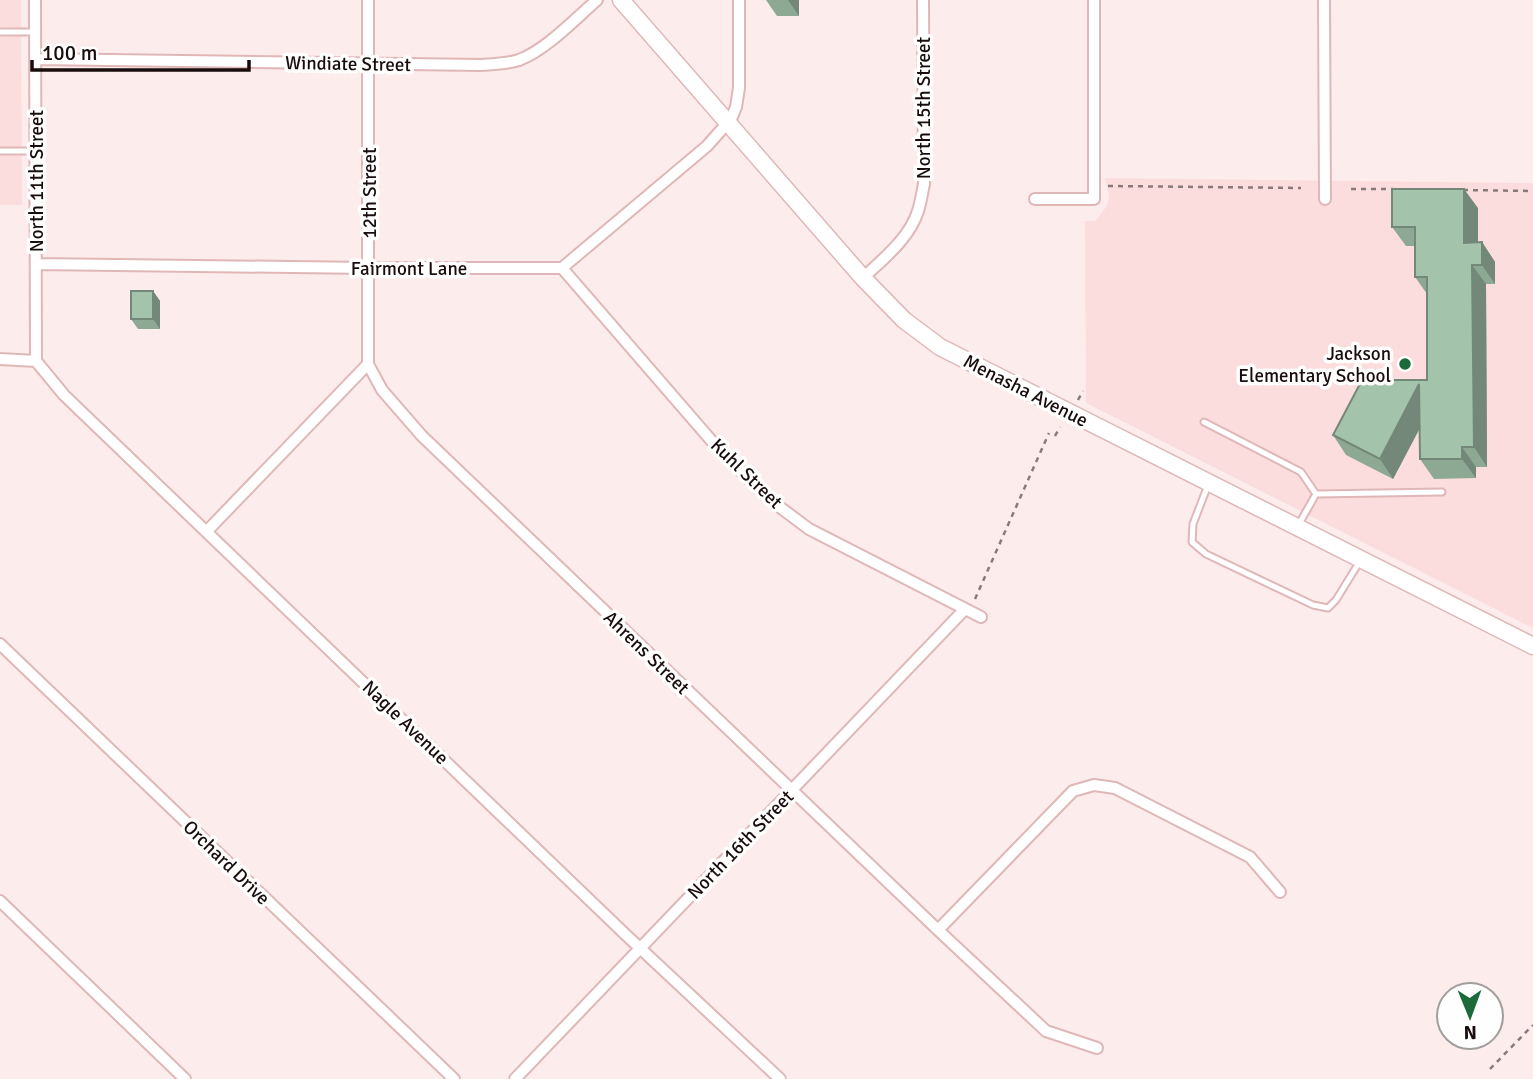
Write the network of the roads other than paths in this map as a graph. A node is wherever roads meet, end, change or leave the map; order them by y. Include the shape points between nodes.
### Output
1 (35, 0) edge
2 (368, 0) edge
3 (597, 0) edge
4 (621, 0) edge
5 (739, 0) edge
6 (923, 0) edge
7 (1094, 0) edge
8 (1324, 0) edge
9 (0, 32) edge
10 (35, 32) junction
11 (36, 59) junction
12 (368, 63) junction
13 (728, 123) junction
14 (0, 151) edge
15 (36, 151) junction
16 (1035, 199) dead end
17 (1325, 199) dead end
18 (36, 264) junction
19 (369, 268) junction
20 (562, 268) junction
21 (863, 278) junction
22 (0, 359) edge
23 (36, 361) junction
24 (368, 364) junction
25 (1204, 422) dead end
26 (1210, 482) junction
27 (1442, 492) dead end
28 (1316, 494) junction
29 (1297, 527) junction
30 (207, 531) junction
31 (1361, 559) junction
32 (965, 609) junction
33 (981, 617) dead end
34 (0, 644) edge
35 (1533, 646) edge
36 (792, 790) junction
37 (1280, 892) dead end
38 (0, 901) edge
39 (938, 930) junction
40 (640, 948) junction
41 (1097, 1048) dead end
42 (185, 1079) edge
43 (454, 1079) edge
44 (515, 1079) edge
45 (780, 1079) edge

1 - 10 street, North 11th Street
2 - 12 street, 12th Street
3 - 12 street, Windiate Street via 519,60 481,65
4 - 13 street, Menasha Avenue
5 - 13 street via 739,88 737,107
6 - 21 street, North 15th Street via 924,184 918,212 894,249
7 - 16 street via 1094,198
8 - 17 street
9 - 10 lane
10 - 11 street, North 11th Street
11 - 12 street, Windiate Street
11 - 15 street, North 11th Street
12 - 19 street, 12th Street
13 - 20 street via 707,146
13 - 21 street, Menasha Avenue
14 - 15 lane
15 - 18 street, North 11th Street
18 - 19 street, Fairmont Lane
18 - 23 street, North 11th Street
19 - 20 street, Fairmont Lane
19 - 24 street, 12th Street
20 - 32 street, Kuhl Street via 716,446 768,497 810,528
21 - 26 street, Menasha Avenue via 904,320 940,346
22 - 23 street
23 - 30 street, Nagle Avenue via 64,395
24 - 30 street
24 - 36 street, Ahrens Street via 382,390 422,436
25 - 28 lane via 1301,472
26 - 29 street, Menasha Avenue
26 - 31 lane via 1193,524 1192,542 1206,554 1328,608
27 - 28 lane
28 - 29 lane
29 - 31 street, Menasha Avenue
30 - 40 street, Nagle Avenue
31 - 35 street, Menasha Avenue
32 - 33 street, Kuhl Street
32 - 36 street, North 16th Street
34 - 43 street, Orchard Drive
36 - 39 street, Ahrens Street
36 - 40 street, North 16th Street
37 - 39 street via 1250,858 1115,788 1094,785 1073,791
38 - 42 street
39 - 41 street, Ahrens Street via 1046,1031
40 - 44 street, North 16th Street
40 - 45 street, Nagle Avenue

